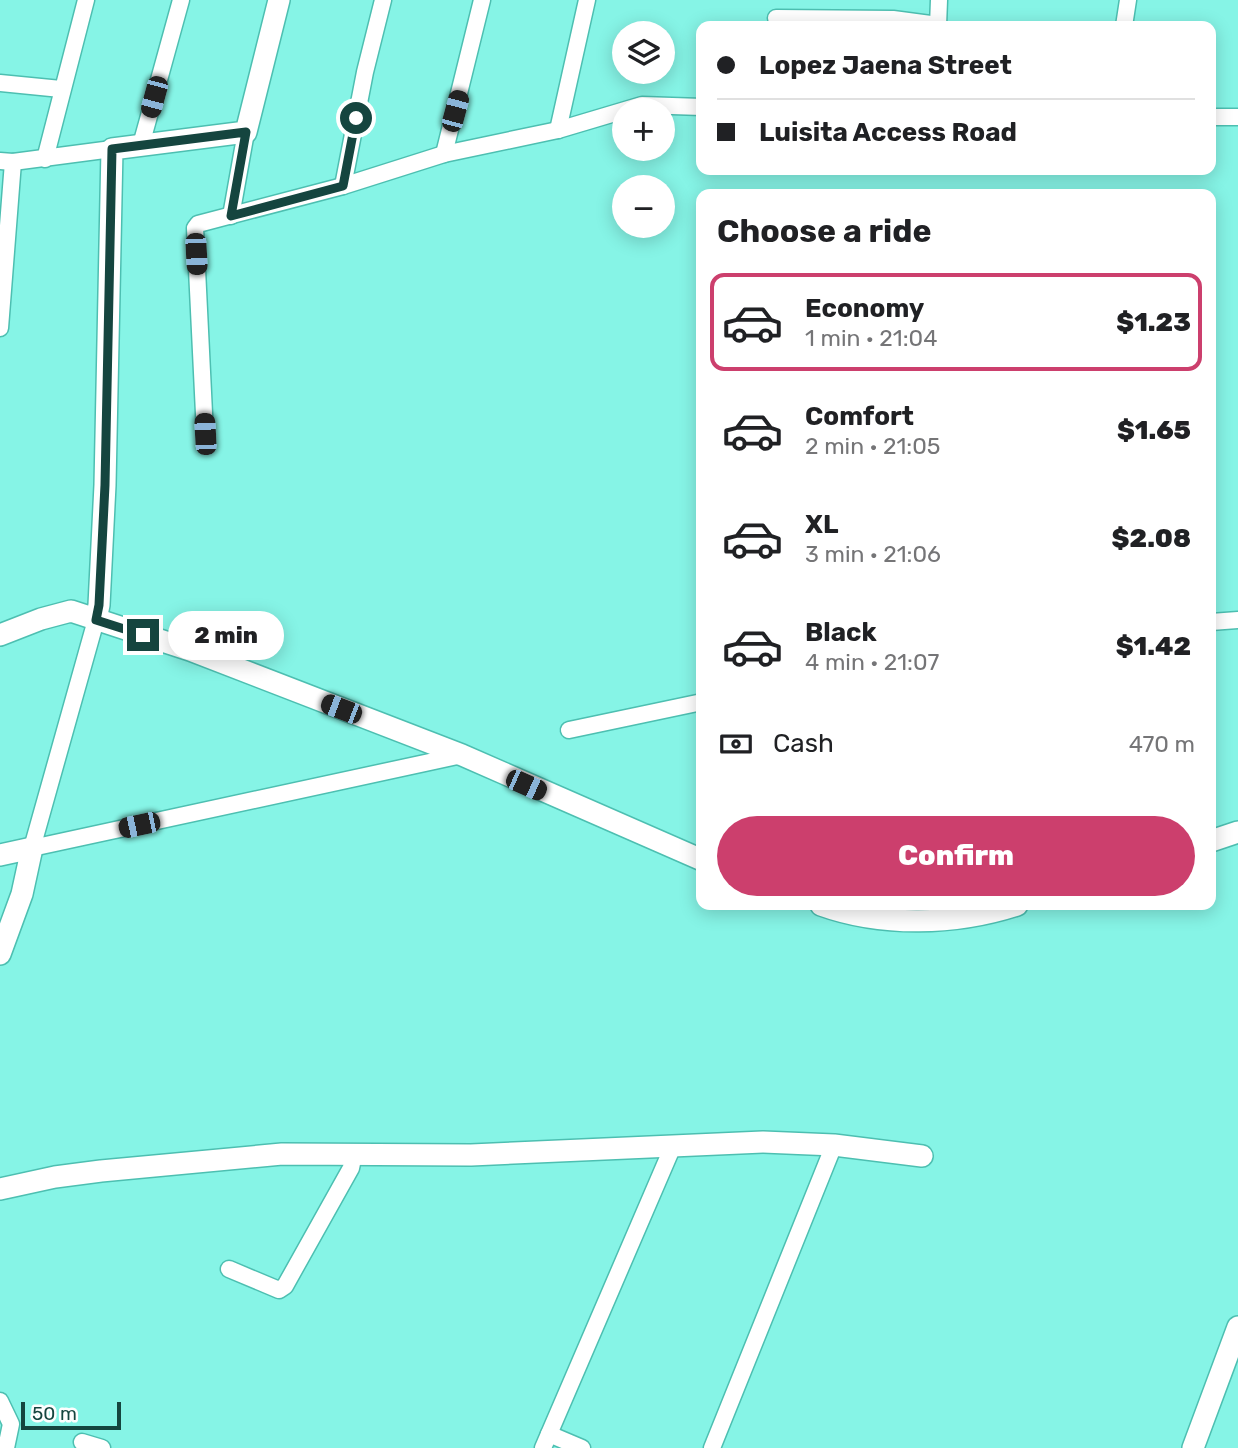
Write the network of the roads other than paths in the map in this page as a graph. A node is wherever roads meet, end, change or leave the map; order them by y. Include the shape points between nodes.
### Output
1 (86, 0) edge
2 (181, 0) edge
3 (279, 0) edge
4 (383, 0) edge
5 (482, 0) edge
6 (587, 0) edge
7 (939, 0) edge
8 (1128, 0) edge
9 (776, 18) dead end
10 (907, 21) edge
11 (938, 21) edge
12 (1125, 21) edge
13 (0, 83) edge
14 (61, 89) junction
15 (696, 107) edge
16 (1216, 117) edge
17 (1238, 117) edge
18 (558, 130) junction
19 (246, 132) junction
20 (141, 145) junction
21 (112, 149) junction
22 (444, 154) junction
23 (45, 159) junction
24 (7, 162) edge
25 (343, 186) junction
26 (231, 216) junction
27 (0, 328) edge
28 (205, 434) dead end
29 (96, 620) junction
30 (1238, 620) edge
31 (1216, 622) edge
32 (0, 635) edge
33 (696, 703) edge
34 (569, 730) dead end
35 (462, 755) junction
36 (1238, 832) edge
37 (1216, 839) edge
38 (32, 848) junction
39 (0, 855) edge
40 (696, 857) edge
41 (836, 910) edge
42 (1001, 910) edge
43 (0, 954) edge
44 (834, 1145) junction
45 (673, 1146) junction
46 (354, 1154) junction
47 (922, 1156) dead end
48 (0, 1189) edge
49 (229, 1269) dead end
50 (1238, 1327) edge
51 (0, 1401) edge
52 (546, 1441) edge
53 (82, 1442) dead end
54 (6, 1448) edge
55 (102, 1448) edge
56 (582, 1448) edge
57 (712, 1448) edge
58 (1193, 1448) edge

1 - 14 street
2 - 20 street
3 - 19 street
4 - 25 street
5 - 22 street
6 - 18 street
7 - 11 street
8 - 12 street
9 - 10 street
13 - 14 street
14 - 23 street
15 - 18 street via 642,105
16 - 17 street
18 - 22 street
19 - 20 street
19 - 26 street
20 - 21 street
21 - 23 street
21 - 29 street via 105,485
22 - 25 street
23 - 24 street
24 - 27 street
25 - 26 street
26 - 28 street via 195,228
29 - 32 street via 71,611
29 - 35 street via 190,650
29 - 38 street
30 - 31 street
33 - 34 street
35 - 38 street
35 - 40 street
36 - 37 street
38 - 39 street
38 - 43 street via 22,894
41 - 42 street via 913,921
44 - 45 street
44 - 47 street
44 - 57 street
45 - 46 street via 471,1155
45 - 52 street
46 - 48 street via 282,1154 143,1166
46 - 49 street via 351,1168 285,1286 279,1290
50 - 58 street
51 - 54 street via 11,1424
52 - 56 street
53 - 55 street

